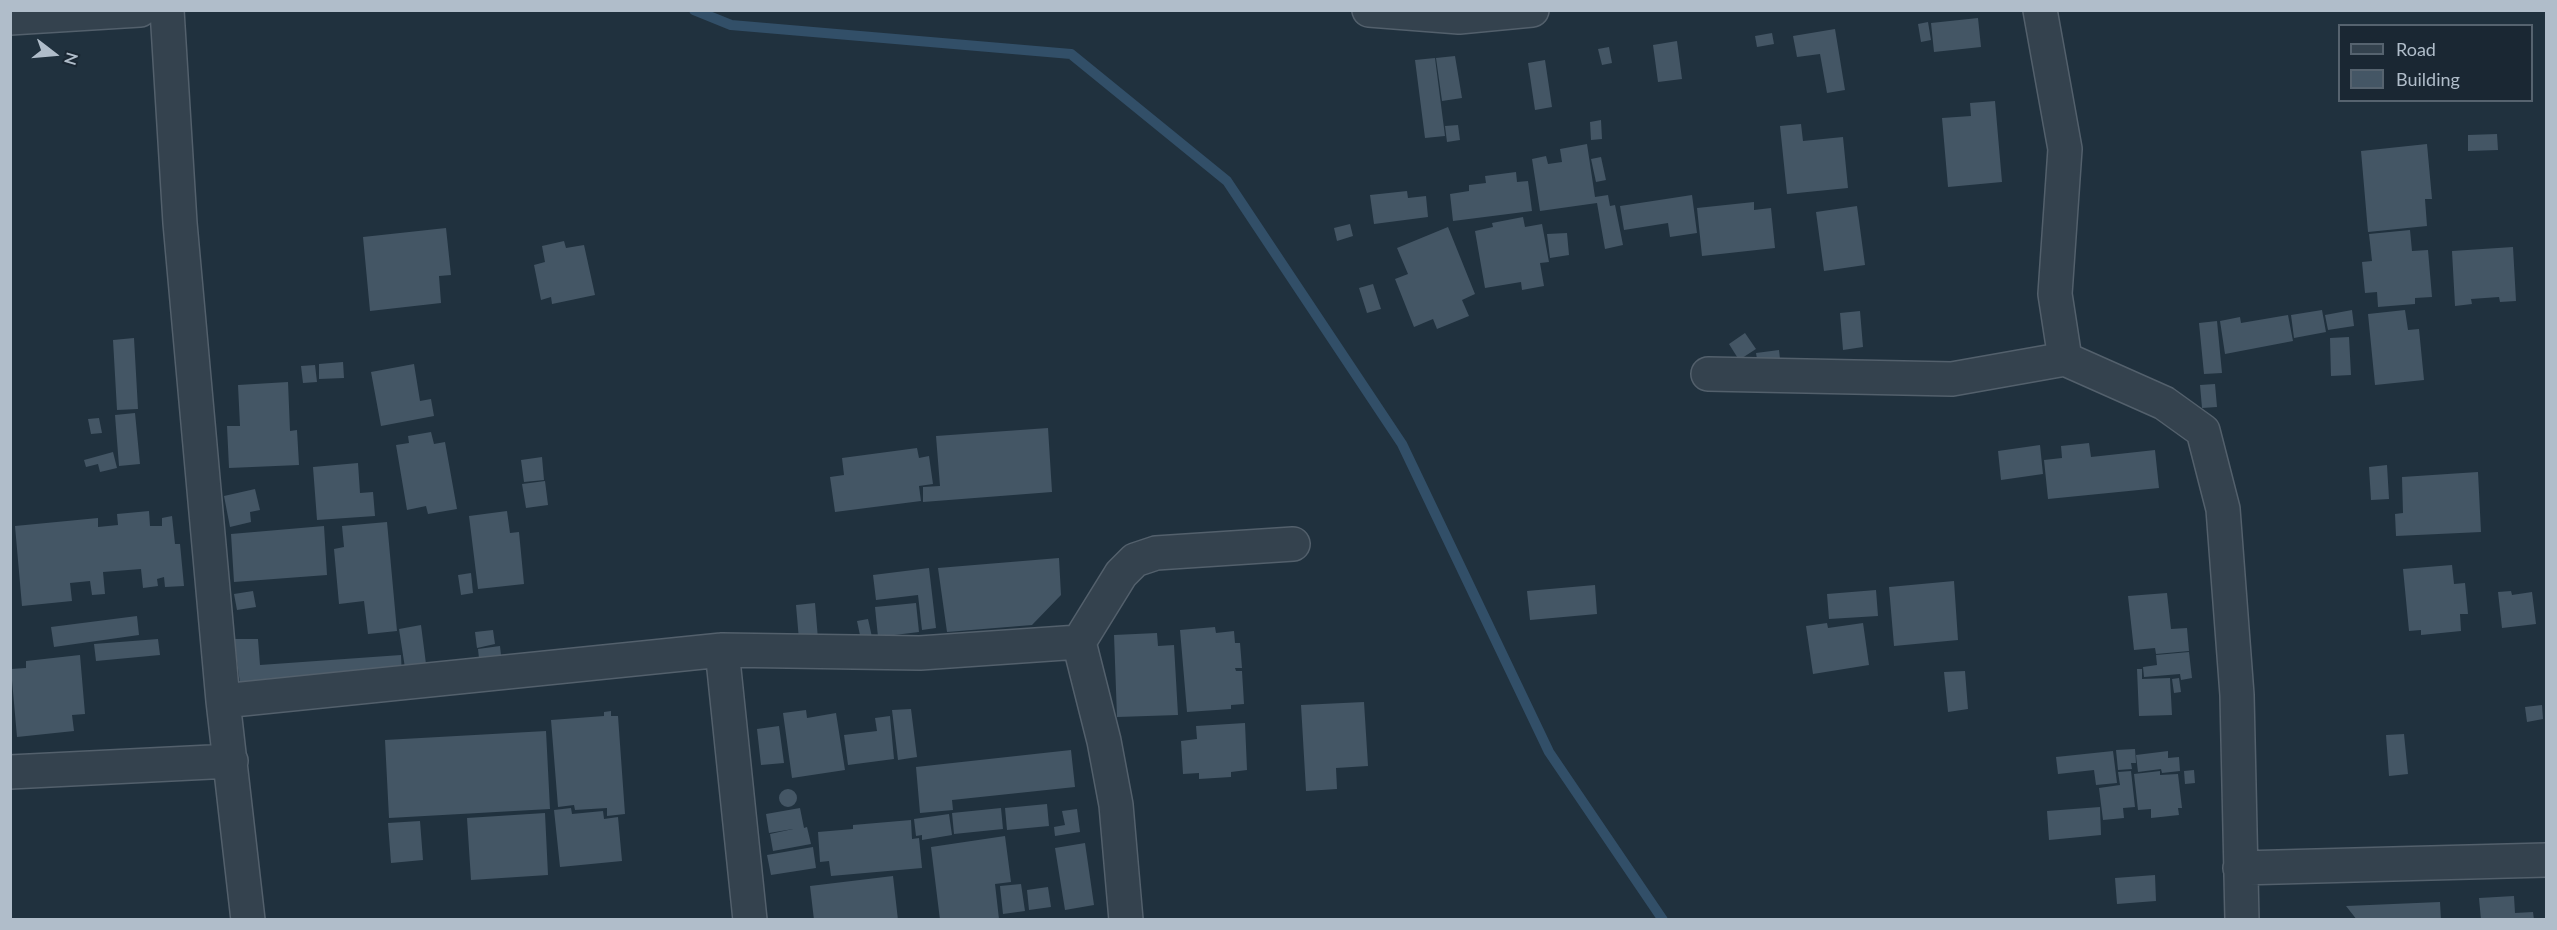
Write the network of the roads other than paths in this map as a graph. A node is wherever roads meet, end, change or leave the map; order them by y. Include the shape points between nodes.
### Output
1 (140, 10) edge
2 (167, 10) edge
3 (1369, 10) edge
4 (1532, 10) edge
5 (2040, 10) edge
6 (1459, 14) edge
7 (23, 15) edge
8 (2065, 359) junction
9 (1708, 374) dead end
10 (1293, 544) dead end
11 (1079, 642) junction
12 (722, 650) junction
13 (223, 701) junction
14 (231, 761) junction
15 (10, 772) edge
16 (2547, 860) edge
17 (2240, 868) junction
18 (248, 920) edge
19 (750, 920) edge
20 (1126, 920) edge
21 (2242, 920) edge

1 - 7 street
2 - 13 street via 180,222
3 - 6 street
4 - 6 street
5 - 8 street via 2066,148 2055,294
8 - 9 street via 1952,379
8 - 17 street via 2164,403 2203,431 2223,509 2237,695
10 - 11 street via 1156,553 1135,560 1121,574
11 - 12 street via 920,653
11 - 20 street via 1116,805
12 - 13 street
12 - 19 street
13 - 14 street
14 - 15 street
14 - 18 street
16 - 17 street
17 - 21 street

